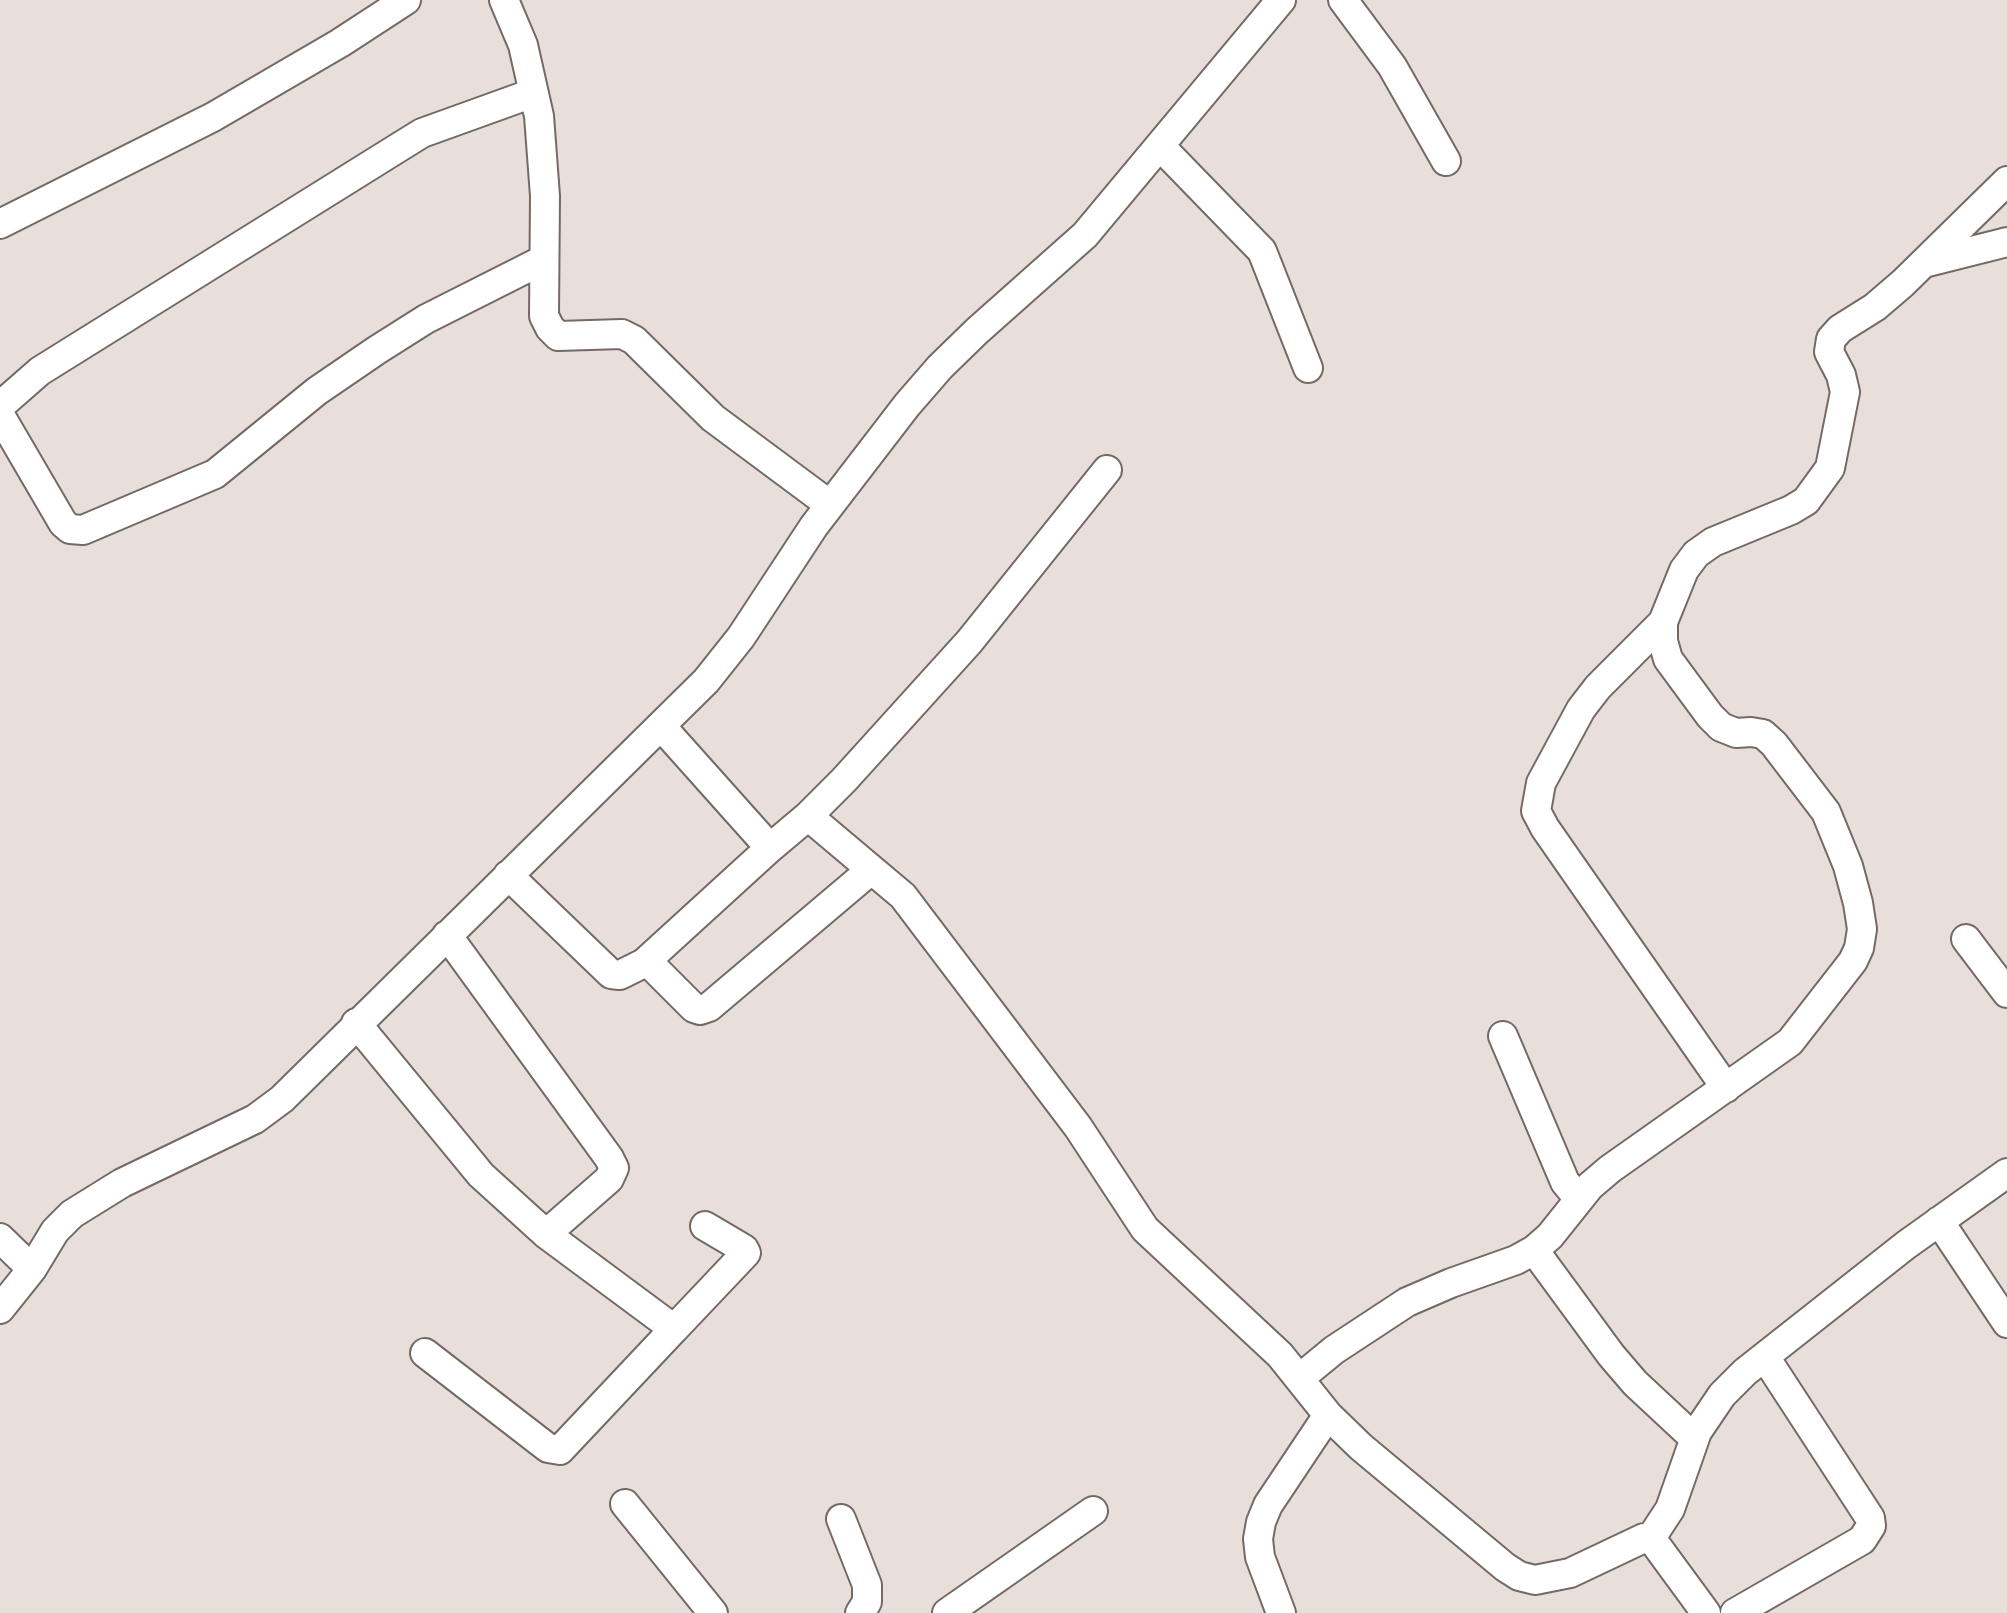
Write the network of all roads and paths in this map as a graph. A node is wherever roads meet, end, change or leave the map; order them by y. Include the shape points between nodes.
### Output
1 (406, 0) edge
2 (504, 0) edge
3 (1343, 0) edge
4 (1279, 1) edge
5 (533, 93) junction
6 (1160, 146) junction
7 (1446, 161) dead end
8 (2007, 181) edge
9 (0, 224) edge
10 (2007, 242) edge
11 (543, 260) junction
12 (1923, 263) junction
13 (1308, 368) dead end
14 (0, 406) edge
15 (0, 415) edge
16 (1107, 470) dead end
17 (830, 505) junction
18 (1663, 622) junction
19 (661, 726) junction
20 (808, 816) junction
21 (770, 848) junction
22 (871, 870) junction
23 (508, 875) junction
24 (447, 935) junction
25 (1966, 939) dead end
26 (644, 963) junction
27 (2007, 993) edge
28 (356, 1023) junction
29 (1503, 1036) dead end
30 (1726, 1088) junction
31 (2007, 1173) edge
32 (1579, 1199) junction
33 (1939, 1221) junction
34 (705, 1226) dead end
35 (546, 1234) junction
36 (0, 1238) edge
37 (1534, 1250) junction
38 (32, 1269) junction
39 (0, 1309) edge
40 (2007, 1323) edge
41 (674, 1329) junction
42 (425, 1353) dead end
43 (1765, 1357) junction
44 (1300, 1378) junction
45 (1328, 1415) junction
46 (1694, 1438) junction
47 (625, 1504) dead end
48 (1093, 1511) dead end
49 (841, 1519) dead end
50 (1651, 1538) junction
51 (713, 1613) edge
52 (860, 1613) edge
53 (947, 1613) edge
54 (1281, 1613) edge
55 (1706, 1613) edge
56 (1735, 1613) edge

1 - 9 street via 213,117
2 - 5 street via 523,45
3 - 7 street via 1392,66
4 - 6 street
5 - 11 street via 545,196
5 - 14 street via 411,140 40,371
6 - 13 street via 1262,251
6 - 17 street via 1085,235 940,367
8 - 12 street
10 - 12 street
11 - 15 street via 377,350 215,474 83,530 63,523
11 - 17 street via 544,316 558,336 622,334 634,340 713,418
12 - 18 street via 1831,339 1829,352 1845,392 1830,468 1817,489 1791,510 1696,554
16 - 20 street via 969,642
17 - 19 street via 741,637
18 - 30 street via 1581,709 1541,783 1536,811
18 - 30 street via 1668,659 1710,716 1736,733 1763,734 1826,812 1848,866 1862,929 1853,961 1790,1042
19 - 21 street
19 - 23 street
20 - 21 street
20 - 22 street
21 - 26 street
22 - 26 street via 704,1010 694,1008 656,968
22 - 44 street via 926,923 1078,1127 1145,1229
23 - 24 street
23 - 26 street via 611,974
24 - 28 street
24 - 35 street via 612,1163 609,1179
25 - 27 street
28 - 35 street via 481,1175
28 - 38 street via 282,1099 255,1119 122,1183 72,1214
29 - 32 street via 1565,1182
30 - 32 street via 1610,1169
31 - 33 street
32 - 37 street
33 - 40 street
33 - 43 street
34 - 41 street via 746,1253
35 - 41 street
36 - 38 street
37 - 44 street via 1407,1302
37 - 46 street via 1635,1383
38 - 39 street
41 - 42 street via 560,1450 548,1448
43 - 46 street via 1722,1395
43 - 56 street via 1871,1526 1862,1540
44 - 45 street
45 - 50 street via 1519,1576 1535,1580 1570,1573
45 - 54 street via 1261,1522 1260,1557
46 - 50 street via 1670,1509
47 - 51 street
48 - 53 street
49 - 52 street via 867,1585 867,1602
50 - 55 street

